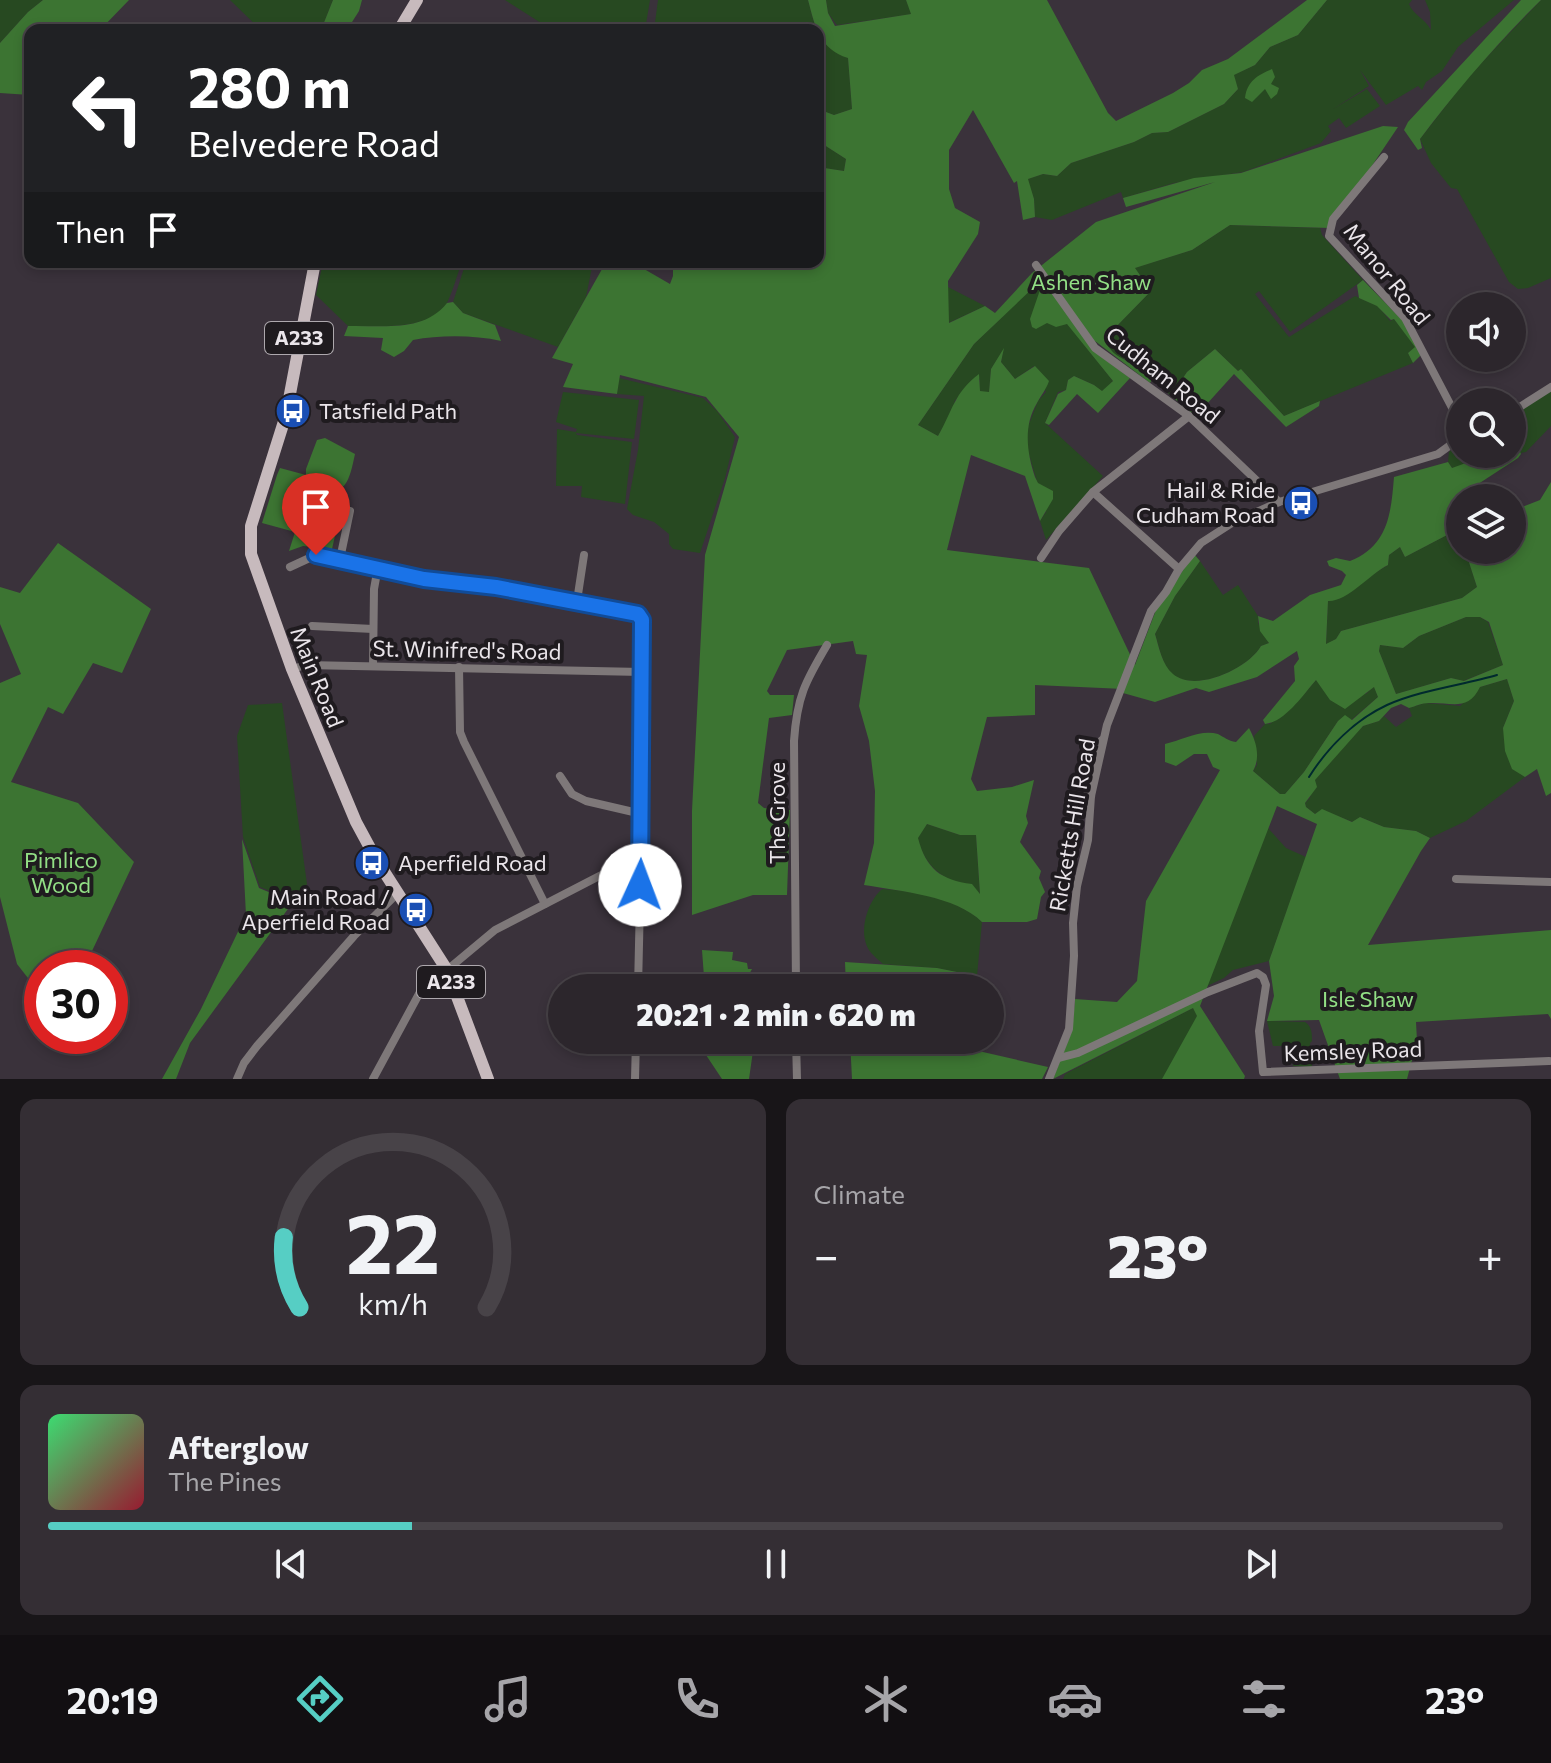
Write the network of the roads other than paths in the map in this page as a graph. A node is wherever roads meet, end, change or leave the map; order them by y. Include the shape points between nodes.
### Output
1 (417, 0) edge
2 (403, 24) edge
3 (1384, 157) dead end
4 (1036, 265) dead end
5 (314, 268) edge
6 (1551, 387) edge
7 (1446, 396) edge
8 (1526, 403) edge
9 (1189, 416) junction
10 (1446, 448) edge
11 (1093, 492) junction
12 (1279, 502) junction
13 (350, 511) dead end
14 (584, 555) dead end
15 (1041, 558) dead end
16 (340, 559) junction
17 (290, 567) dead end
18 (378, 567) junction
19 (1179, 569) junction
20 (577, 601) junction
21 (312, 626) dead end
22 (373, 629) junction
23 (827, 645) dead end
24 (373, 666) junction
25 (459, 667) junction
26 (292, 669) junction
27 (642, 672) junction
28 (1105, 737) junction
29 (560, 776) dead end
30 (1091, 796) junction
31 (642, 814) junction
32 (640, 855) junction
33 (1456, 879) dead end
34 (1551, 882) edge
35 (398, 893) junction
36 (545, 904) junction
37 (447, 970) junction
38 (638, 974) edge
39 (796, 974) edge
40 (426, 981) dead end
41 (636, 1054) edge
42 (796, 1054) edge
43 (1059, 1058) junction
44 (1549, 1061) edge
45 (237, 1079) edge
46 (373, 1079) edge
47 (488, 1079) edge
48 (635, 1079) edge
49 (797, 1079) edge
50 (1049, 1079) edge

1 - 2 main road
3 - 7 street, Manor Road via 1333,219 1329,236 1405,318
4 - 9 street, Cudham Road via 1095,348
5 - 26 main road, Main Road / A233 via 286,415 249,545
6 - 8 street
9 - 11 street
9 - 12 street, Cudham Road
10 - 12 street, Ricketts Hill Road
11 - 15 street
11 - 19 street
12 - 19 street, Ricketts Hill Road via 1201,543
13 - 16 street
14 - 20 street
16 - 17 street via 316,555
16 - 18 street
18 - 20 street via 424,579
18 - 22 street
19 - 28 street, Ricketts Hill Road via 1151,611
20 - 27 street via 634,611 642,620
21 - 22 street
22 - 24 street
23 - 39 street, The Grove via 797,706
24 - 25 street, St. Winifred's Road
24 - 26 street, St. Winifred's Road
25 - 27 street, St. Winifred's Road
25 - 36 street via 460,732
26 - 35 main road, Main Road / A233 via 356,822
27 - 31 street
28 - 30 street, Ricketts Hill Road
28 - 30 street via 1084,758 1080,773
29 - 31 street via 572,794 586,801
30 - 43 street, Ricketts Hill Road via 1073,923 1069,1029
31 - 32 street
32 - 36 street
32 - 38 street
33 - 34 street
35 - 37 main road, Main Road / A233
35 - 45 street via 257,1046
36 - 37 street via 495,930
37 - 47 main road, Main Road / A233
40 - 46 street
41 - 48 street
42 - 49 street
43 - 44 street, Kemsley Road via 1257,973 1266,985 1259,1031 1263,1072
43 - 50 street, Ricketts Hill Road

